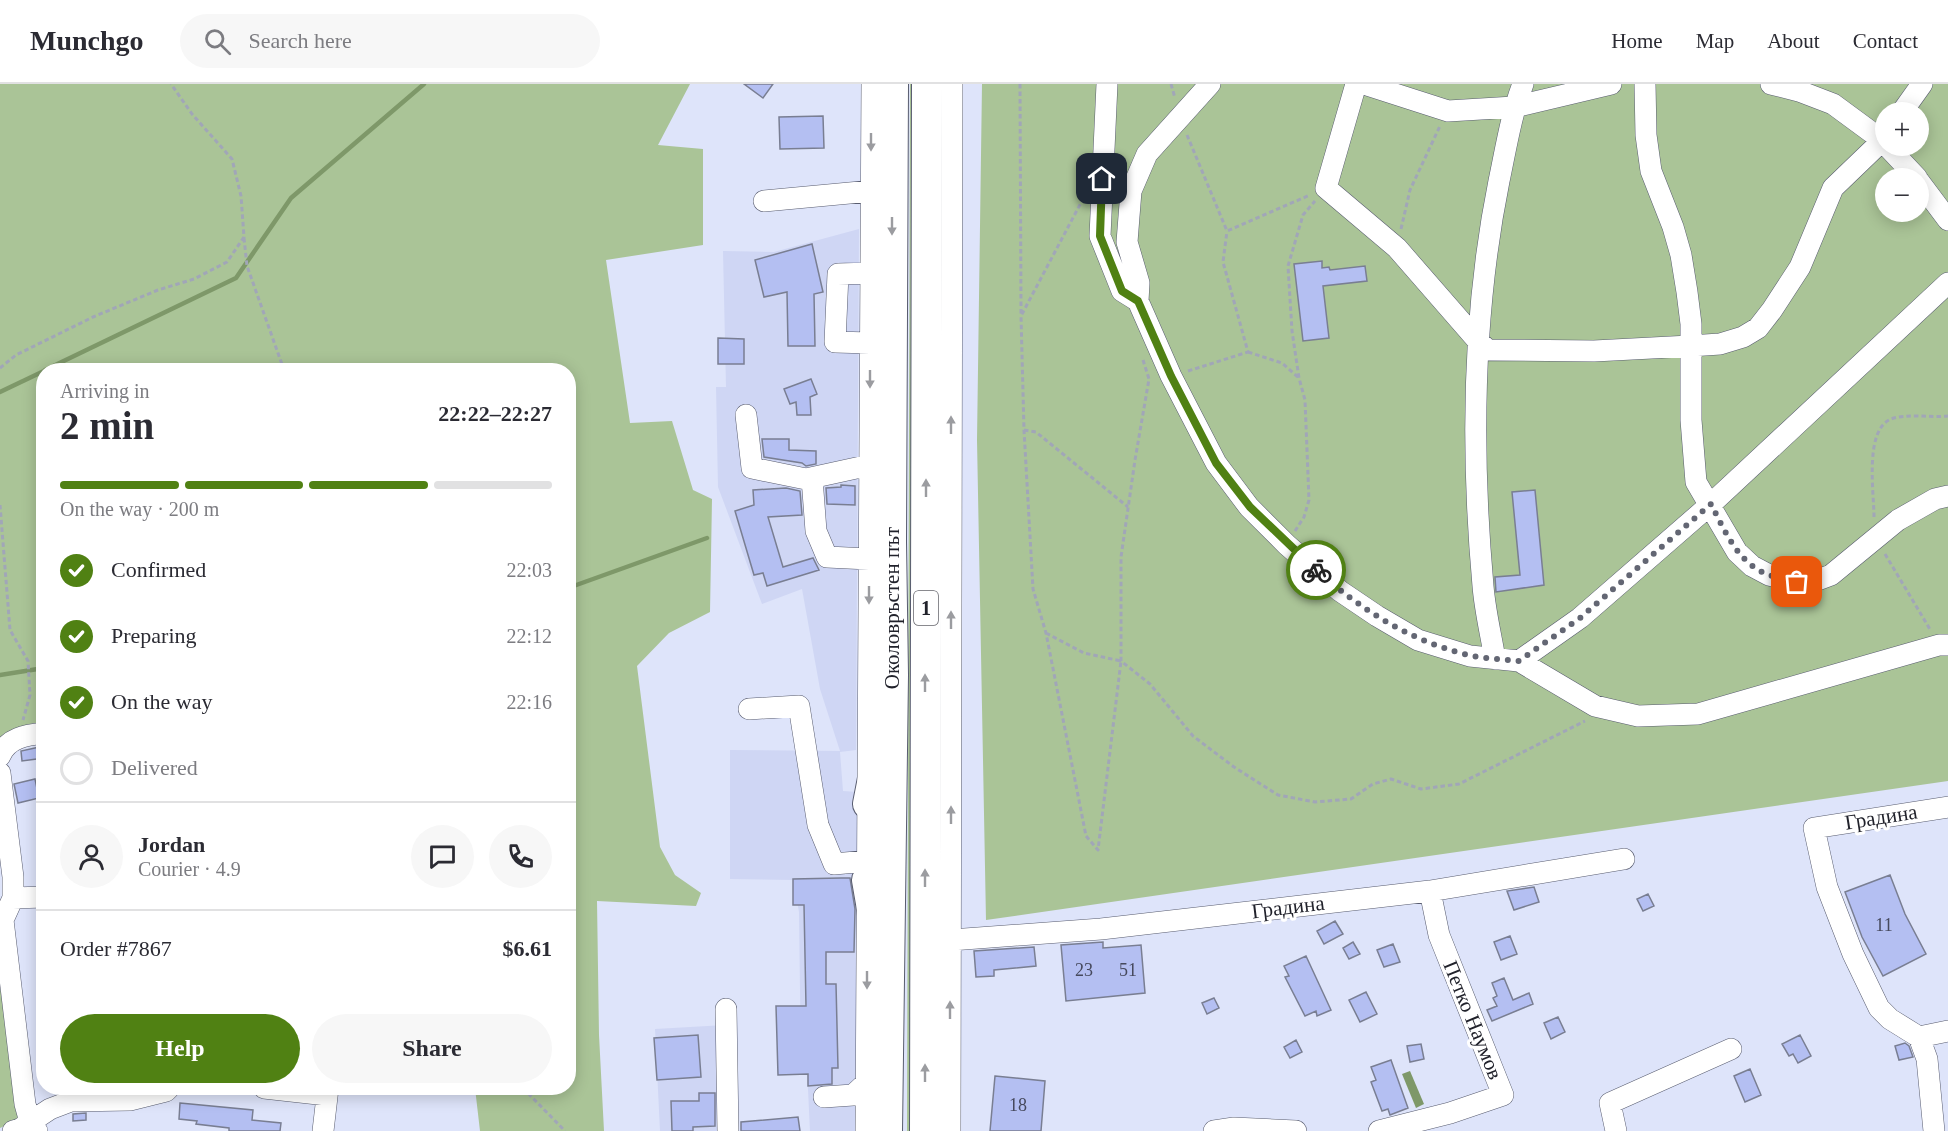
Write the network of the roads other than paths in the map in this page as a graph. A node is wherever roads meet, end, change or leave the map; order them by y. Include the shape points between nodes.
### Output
1 (872, 84) edge
2 (893, 84) edge
3 (927, 84) edge
4 (952, 84) edge
5 (1107, 84) edge
6 (1210, 84) edge
7 (1356, 84) edge
8 (1364, 84) edge
9 (1523, 84) edge
10 (1611, 84) edge
11 (1645, 84) edge
12 (1772, 84) edge
13 (1922, 84) edge
14 (1909, 102) edge
15 (1514, 107) junction
16 (1875, 135) edge
17 (1875, 151) edge
18 (1897, 156) edge
19 (1908, 168) edge
20 (871, 191) junction
21 (1929, 194) edge
22 (764, 201) dead end
23 (1948, 219) edge
24 (871, 273) junction
25 (1948, 283) edge
26 (1138, 301) junction
27 (1478, 341) junction
28 (870, 343) junction
29 (1690, 346) junction
30 (746, 415) dead end
31 (870, 465) junction
32 (812, 478) junction
33 (1948, 496) edge
34 (1711, 504) junction
35 (869, 559) junction
36 (1944, 645) edge
37 (1495, 659) junction
38 (1519, 661) junction
39 (893, 675) junction
40 (750, 709) dead end
41 (36, 734) edge
42 (0, 756) edge
43 (0, 773) edge
44 (868, 804) junction
45 (1948, 807) edge
46 (1624, 860) dead end
47 (867, 871) junction
48 (1430, 891) junction
49 (36, 897) edge
50 (13, 898) junction
51 (951, 940) junction
52 (889, 1006) junction
53 (726, 1009) dead end
54 (1948, 1031) edge
55 (1919, 1037) junction
56 (1731, 1049) dead end
57 (866, 1083) junction
58 (150, 1095) edge
59 (327, 1095) edge
60 (824, 1097) dead end
61 (27, 1128) edge
62 (1228, 1130) edge
63 (1389, 1130) edge
64 (323, 1131) edge
65 (728, 1131) edge
66 (866, 1131) edge
67 (887, 1131) edge
68 (925, 1131) edge
69 (950, 1131) edge
70 (1296, 1131) edge
71 (1616, 1131) edge
72 (1934, 1131) edge

1 -> 20 street
2 -> 39 highway, Околовръстен път / 1
68 -> 3 highway, Околовръстен път / 1
51 -> 4 street
5 - 26 street via 1100,236 1122,291
6 - 26 street via 1148,154 1131,191 1127,242 1139,283
7 - 27 street via 1326,188 1397,248
8 - 15 street via 1448,111
9 - 15 street
10 - 15 street
11 - 29 street via 1651,171 1681,255 1691,324
12 - 16 street via 1833,104
13 - 14 street
15 - 27 street via 1490,227
17 - 29 street via 1833,188 1800,267 1758,328 1720,345
18 - 19 street
20 - 22 street
20 - 24 street
21 - 23 street
24 - 28 street
24 - 28 street via 838,274 835,342
25 - 34 street
26 - 37 street via 1216,463 1250,507 1287,545 1340,591 1418,640 1470,656
27 - 29 street via 1488,350 1594,351
27 - 37 street via 1476,445 1483,588
28 -> 31 street
29 - 34 street via 1696,482
30 - 32 street via 752,468
31 - 32 street
31 - 35 street
32 - 35 street via 816,531 827,557
33 - 34 street via 1898,520 1831,575 1797,582 1752,566 1737,552
34 - 38 street via 1580,618
35 -> 44 street
36 - 38 street via 1698,714 1638,716 1595,706
37 - 38 street
39 - 44 highway
39 - 52 highway, Околовръстен път / 1
40 - 47 street via 799,706 818,825 834,864
41 - 42 street via 19,737
43 - 50 street
44 - 47 street
45 - 55 street, Градина via 1814,828 1833,904 1879,1008
46 - 48 street, Градина
47 - 52 highway
47 -> 57 street
48 - 51 street, Градина via 1101,929
48 - 63 street, Петко Наумов via 1438,935 1503,1095
49 - 50 street
50 - 61 street via 3,920
69 -> 51 street
52 - 67 highway, Околовръстен път / 1
53 - 65 street
54 - 55 street
55 - 72 street via 1927,1059
56 - 71 street via 1610,1102
57 - 60 street via 853,1095
57 - 66 street
58 - 61 street via 130,1100 71,1101 50,1109
59 - 64 street
62 - 70 street

